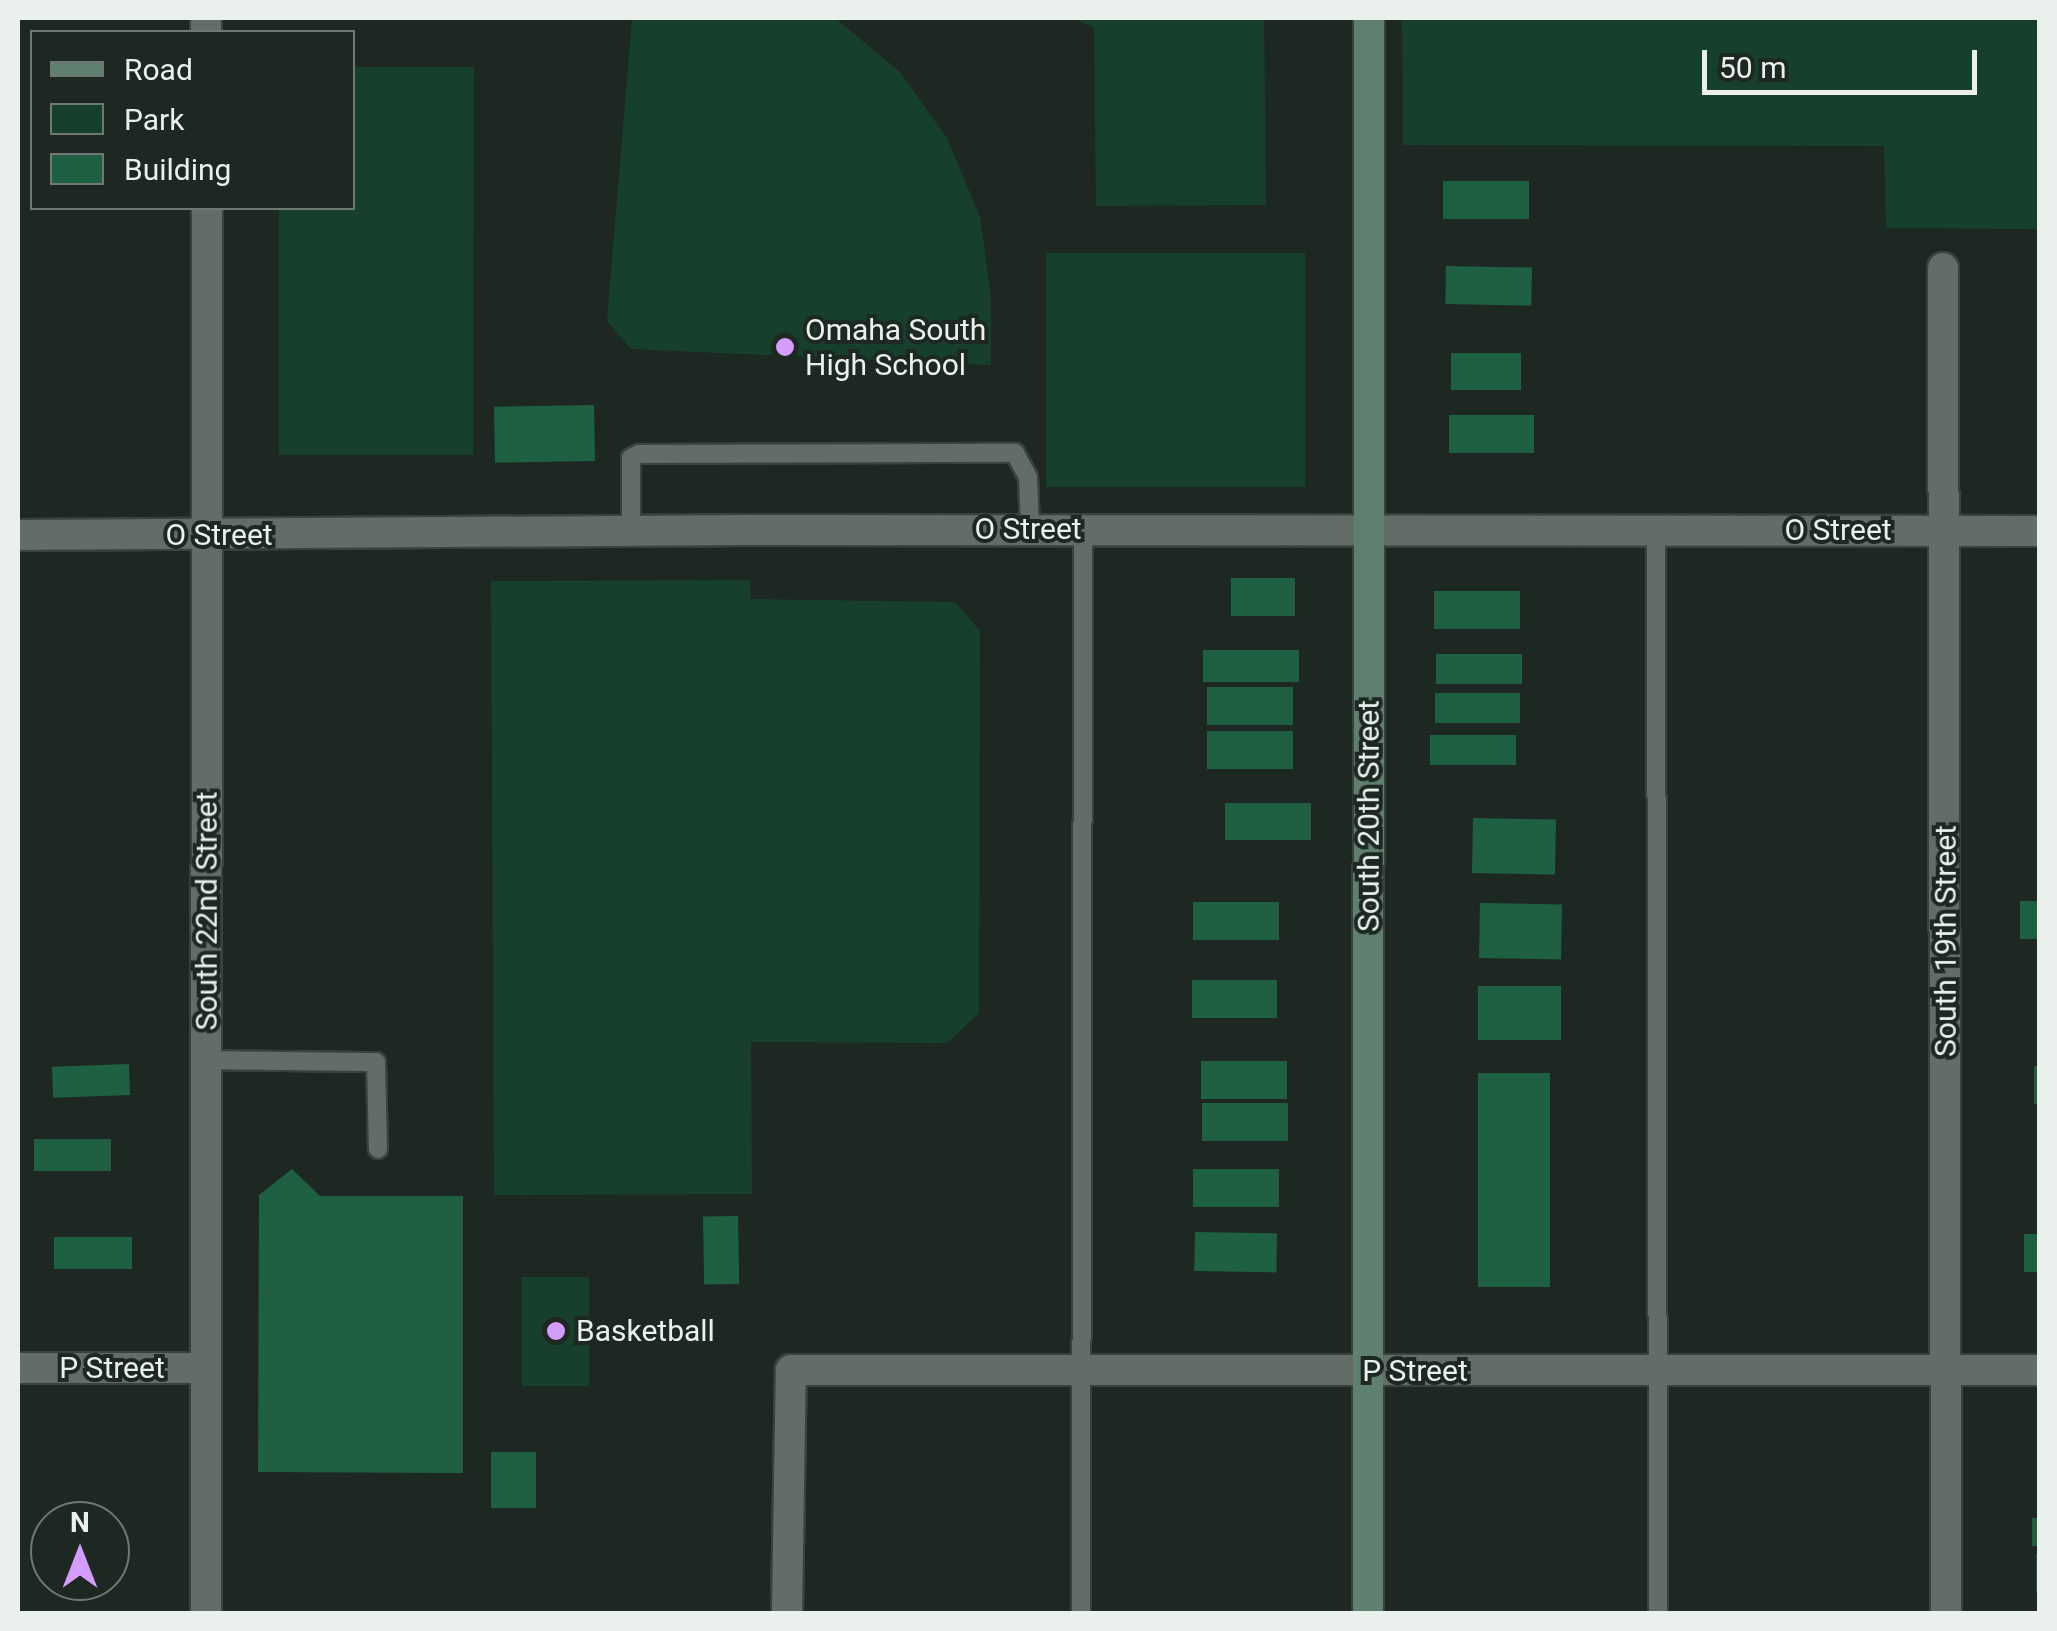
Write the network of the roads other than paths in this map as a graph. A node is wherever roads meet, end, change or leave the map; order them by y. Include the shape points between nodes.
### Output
1 (1369, 18) edge
2 (206, 210) edge
3 (1943, 268) dead end
4 (1030, 529) junction
5 (1083, 529) junction
6 (1369, 529) junction
7 (1656, 529) junction
8 (1946, 530) junction
9 (2040, 530) edge
10 (631, 531) junction
11 (207, 535) junction
12 (18, 536) edge
13 (207, 1060) junction
14 (378, 1149) dead end
15 (18, 1368) edge
16 (206, 1368) junction
17 (1083, 1369) junction
18 (1946, 1370) junction
19 (2040, 1370) edge
20 (1368, 1371) junction
21 (1656, 1371) junction
22 (206, 1614) edge
23 (787, 1614) edge
24 (1081, 1614) edge
25 (1368, 1614) edge
26 (1658, 1614) edge
27 (1946, 1614) edge

1 - 6 street, South 20th Street
2 - 11 street, South 22nd Street
3 - 8 street, South 19th Street
4 - 5 street, O Street
4 - 10 street, O Street
4 - 10 lane via 1028,476 1015,453 639,454 631,458
5 - 6 street, O Street
5 - 17 lane
6 - 7 street, O Street
6 - 20 street, South 20th Street
7 - 8 street, O Street
7 - 21 lane
8 - 9 street, O Street
8 - 18 street, South 19th Street
10 - 11 street, O Street
11 - 12 street, O Street
11 - 13 street, South 22nd Street
13 - 14 lane via 376,1062
13 - 16 street, South 22nd Street
15 - 16 street, P Street
16 - 22 street, South 22nd Street
17 - 20 street, P Street
17 - 23 street, P Street via 790,1370
17 - 24 lane
18 - 19 street, P Street
18 - 21 street, P Street
18 - 27 street, South 19th Street
20 - 21 street, P Street
20 - 25 street, South 20th Street
21 - 26 lane

